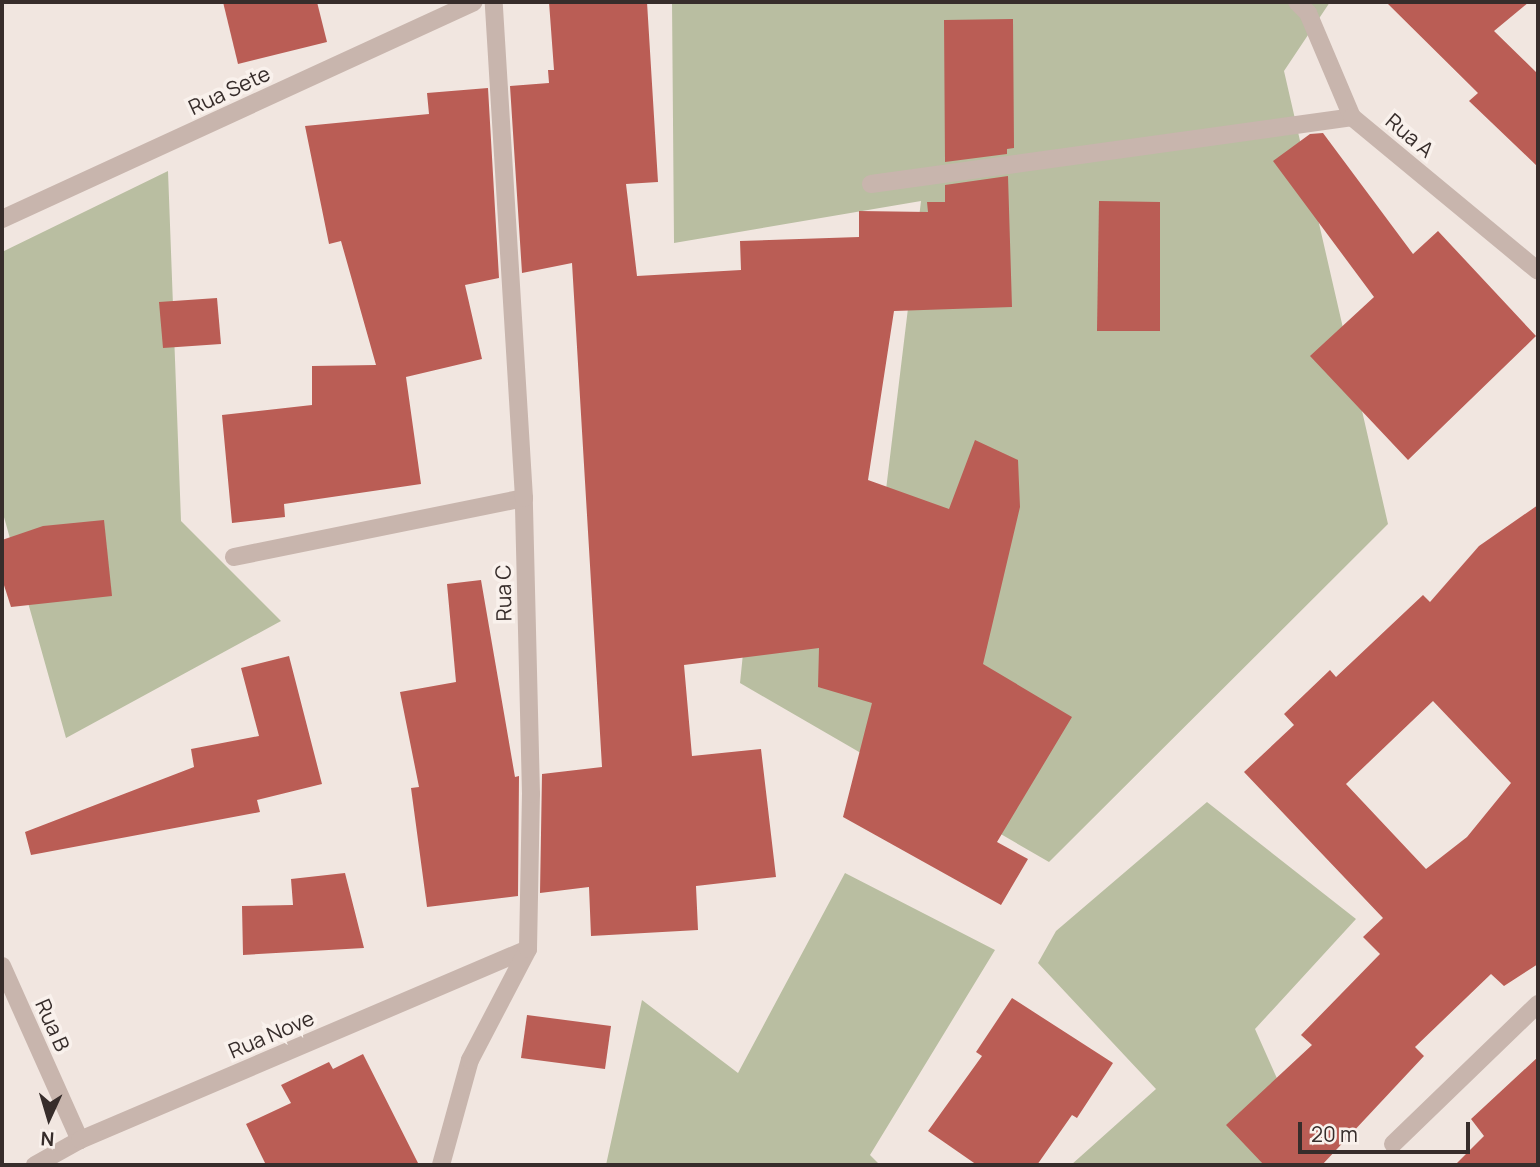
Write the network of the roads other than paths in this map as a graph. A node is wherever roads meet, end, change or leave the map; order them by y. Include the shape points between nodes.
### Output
1 (474, 2) edge
2 (494, 2) edge
3 (1308, 5) edge
4 (1352, 117) junction
5 (871, 184) dead end
6 (2, 219) edge
7 (1538, 271) edge
8 (524, 498) junction
9 (234, 557) dead end
10 (528, 949) junction
11 (2, 966) edge
12 (1538, 1004) edge
13 (80, 1140) junction
14 (1393, 1144) dead end
15 (35, 1165) edge
16 (441, 1165) edge

1 - 6 street, Rua Sete
2 - 8 street, Rua C
3 - 4 street, Rua A
4 - 5 street
4 - 7 street, Rua A
8 - 9 street
8 - 10 street, Rua C via 531,794
10 - 13 street, Rua Nove
10 - 16 street, Rua C via 470,1060
11 - 13 street, Rua B
12 - 14 street
13 - 15 street, Rua Nove

